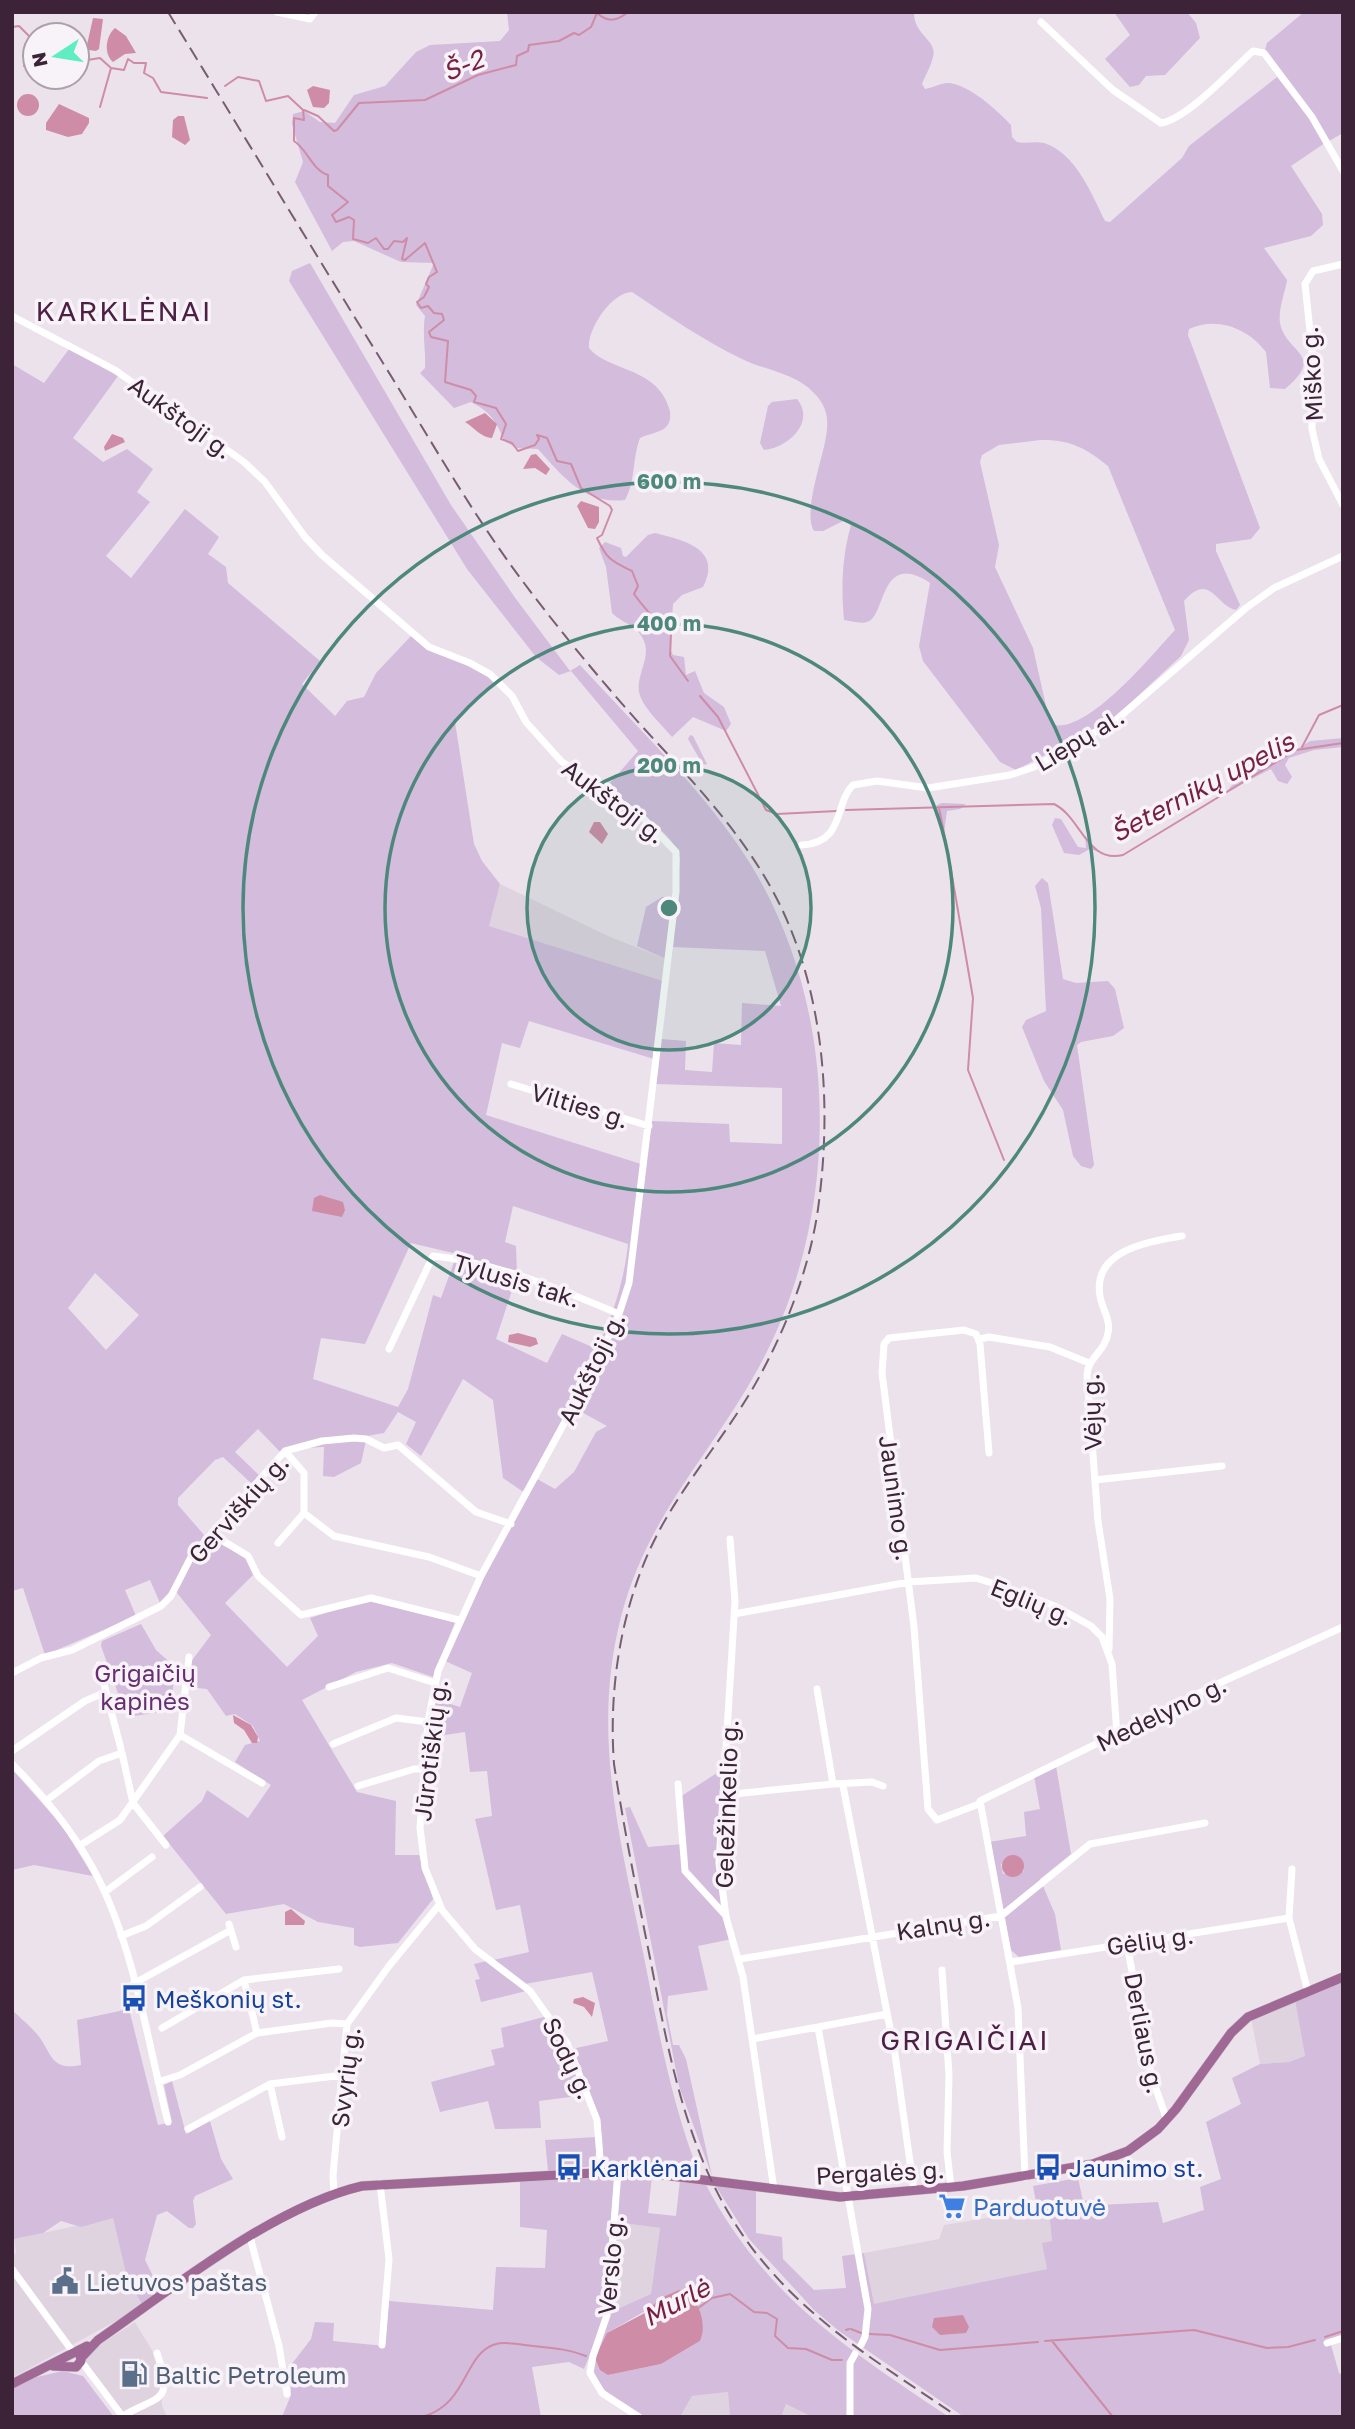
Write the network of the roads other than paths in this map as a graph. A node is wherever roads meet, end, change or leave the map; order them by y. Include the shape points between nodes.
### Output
1 (277, 12) edge
2 (315, 12) edge
3 (1041, 22) dead end
4 (1343, 171) edge
5 (1343, 264) edge
6 (12, 316) edge
7 (1343, 505) edge
8 (1343, 556) edge
9 (802, 845) dead end
10 (511, 1084) dead end
11 (649, 1126) junction
12 (1182, 1236) dead end
13 (619, 1314) junction
14 (979, 1339) junction
15 (389, 1349) dead end
16 (1089, 1363) junction
17 (285, 1451) junction
18 (989, 1453) dead end
19 (1222, 1465) dead end
20 (1095, 1480) junction
21 (304, 1513) junction
22 (511, 1524) junction
23 (212, 1534) junction
24 (730, 1539) dead end
25 (278, 1544) dead end
26 (481, 1576) junction
27 (909, 1582) junction
28 (734, 1614) junction
29 (459, 1620) junction
30 (1343, 1628) edge
31 (1108, 1649) junction
32 (188, 1657) dead end
33 (99, 1665) dead end
34 (12, 1673) edge
35 (435, 1683) junction
36 (329, 1687) dead end
37 (817, 1689) dead end
38 (106, 1692) junction
39 (428, 1722) junction
40 (180, 1735) junction
41 (1117, 1735) junction
42 (333, 1744) dead end
43 (12, 1751) edge
44 (121, 1751) junction
45 (12, 1764) edge
46 (425, 1769) junction
47 (261, 1783) dead end
48 (678, 1784) dead end
49 (833, 1784) junction
50 (358, 1786) dead end
51 (843, 1786) junction
52 (883, 1786) dead end
53 (723, 1795) junction
54 (47, 1800) junction
55 (980, 1802) junction
56 (133, 1803) junction
57 (1205, 1823) dead end
58 (166, 1845) dead end
59 (79, 1846) junction
60 (152, 1857) dead end
61 (1292, 1869) dead end
62 (200, 1887) dead end
63 (105, 1892) junction
64 (439, 1905) junction
65 (1001, 1916) junction
66 (726, 1917) junction
67 (1290, 1918) junction
68 (121, 1936) junction
69 (873, 1936) junction
70 (1127, 1944) junction
71 (236, 1947) dead end
72 (740, 1959) junction
73 (1011, 1962) junction
74 (339, 1969) dead end
75 (942, 1970) dead end
76 (1343, 1977) edge
77 (244, 1980) junction
78 (133, 1984) junction
79 (1308, 1992) junction
80 (887, 2014) junction
81 (347, 2024) junction
82 (818, 2027) junction
83 (162, 2028) dead end
84 (257, 2033) junction
85 (752, 2039) junction
86 (343, 2078) junction
87 (158, 2082) junction
88 (270, 2084) junction
89 (1167, 2120) junction
90 (168, 2122) dead end
91 (188, 2129) dead end
92 (282, 2137) dead end
93 (601, 2171) junction
94 (618, 2171) junction
95 (1025, 2177) junction
96 (380, 2184) junction
97 (951, 2187) junction
98 (774, 2190) junction
99 (914, 2191) junction
100 (334, 2195) junction
101 (848, 2197) junction
102 (250, 2237) junction
103 (12, 2269) edge
104 (1343, 2338) edge
105 (1327, 2343) dead end
106 (382, 2345) dead end
107 (861, 2345) dead end
108 (157, 2353) dead end
109 (855, 2354) dead end
110 (72, 2357) junction
111 (12, 2384) edge
112 (287, 2394) dead end
113 (123, 2417) edge
114 (639, 2417) edge
115 (850, 2417) edge

1 - 2 street via 300,19 310,19
3 - 4 street via 1104,83 1161,123 1172,120 1210,91 1253,51 1260,51 1312,117
5 - 7 street, Miško g. via 1313,271 1305,284 1312,350 1312,429 1319,459
6 - 11 street, Aukštoji g. via 115,370 244,462 265,482 305,537 339,570 429,647 490,674 561,761 670,842 678,857 676,892
8 - 9 street, Liepų al. via 1274,588 1246,608 1095,735 1010,775 928,788 877,781 852,785 845,794 841,817 829,832 814,844
10 - 11 street, Vilties g.
11 - 13 street, Aukštoji g. via 632,1270
12 - 16 street, Vėjų g. via 1133,1247 1107,1267 1099,1294 1108,1337
13 - 15 street, Tylusis tak. via 468,1262 433,1256
13 - 22 street, Aukštoji g.
14 - 16 street via 1050,1347
14 - 18 street
14 - 27 street, Jaunimo g. via 964,1330 900,1335 884,1344 886,1420
16 - 20 street, Vėjų g.
17 - 21 street via 304,1473
17 - 22 street, Gerviškių g. via 354,1438 384,1448 398,1445 476,1512
17 - 23 street, Gerviškių g.
19 - 20 street
20 - 31 street, Vėjų g. via 1110,1599
21 - 25 street
21 - 26 street via 334,1536 429,1557
22 - 26 street, Jūrotiškių g.
23 - 29 street via 248,1556 258,1576 302,1615 371,1598
23 - 34 street, Gerviškių g. via 191,1557 166,1601 153,1611 93,1643 41,1658
24 - 28 street, Geležinkelio g.
26 - 29 street, Jūrotiškių g.
27 - 28 street, Eglių g.
27 - 31 street, Eglių g. via 976,1578 1011,1589 1091,1626
27 - 55 street, Jaunimo g. via 928,1809 937,1820
28 - 53 street, Geležinkelio g.
29 - 35 street, Jūrotiškių g.
30 - 41 street, Medelyno g.
31 - 41 street
32 - 40 street
33 - 38 street
35 - 36 street via 388,1668
35 - 39 street, Jūrotiškių g.
37 - 49 street
38 - 43 street via 85,1701
38 - 44 street
39 - 42 street via 396,1718
39 - 46 street, Jūrotiškių g.
40 - 47 street
40 - 56 street
41 - 55 street, Medelyno g.
44 - 54 street via 99,1761
44 - 56 street
45 - 54 street
46 - 50 street
46 - 64 street, Jūrotiškių g. via 420,1844
48 - 66 street via 685,1871
49 - 51 street
49 - 53 street
51 - 52 street via 872,1782
51 - 69 street
53 - 66 street, Geležinkelio g. via 719,1863
54 - 59 street
55 - 65 street
56 - 58 street
56 - 59 street via 112,1827
57 - 65 street, Kalnų g. via 1090,1844
59 - 63 street
60 - 63 street
61 - 67 street
62 - 68 street via 146,1926
63 - 68 street
64 - 81 street, Svyrių g.
64 - 93 street, Sodų g. via 475,1949 530,1991 560,2031 594,2109
65 - 69 street, Kalnų g.
65 - 73 street
66 - 72 street, Geležinkelio g.
67 - 70 street, Gėlių g.
67 - 79 street
68 - 78 street
69 - 72 street, Kalnų g.
69 - 80 street
70 - 73 street, Gėlių g.
70 - 89 street, Derliaus g. via 1151,2075
71 - 78 street via 230,1927
72 - 85 street, Geležinkelio g.
73 - 95 street via 1020,2031
74 - 77 street
75 - 97 street
76 - 79 main road, Pergalės g.
77 - 83 street
77 - 84 street
78 - 87 street
79 - 89 main road, Pergalės g. via 1258,2012 1237,2027
80 - 82 street
80 - 99 street
81 - 84 street
81 - 86 street, Svyrių g.
82 - 85 street
82 - 101 street
84 - 87 street via 180,2076
85 - 98 street, Geležinkelio g.
86 - 88 street
86 - 100 street, Svyrių g.
87 - 90 street
88 - 91 street
88 - 92 street
89 - 95 main road, Pergalės g. via 1139,2144 1113,2158
93 - 94 main road, Pergalės g.
93 - 96 main road, Pergalės g.
94 - 98 main road, Pergalės g.
94 - 114 street, Verslo g. via 607,2315 590,2373 602,2393
95 - 97 main road, Pergalės g.
96 - 100 main road, Pergalės g.
96 - 106 street via 390,2259
97 - 99 main road, Pergalės g.
98 - 101 main road, Pergalės g.
99 - 101 main road, Pergalės g.
100 - 102 main road, Pergalės g.
101 - 107 street via 868,2309
102 - 110 main road, Pergalės g.
102 - 112 street
103 - 110 street
104 - 105 street
108 - 113 street via 162,2393 155,2403
109 - 115 street via 850,2363
110 - 111 main road, Pergalės g.
110 - 113 street

